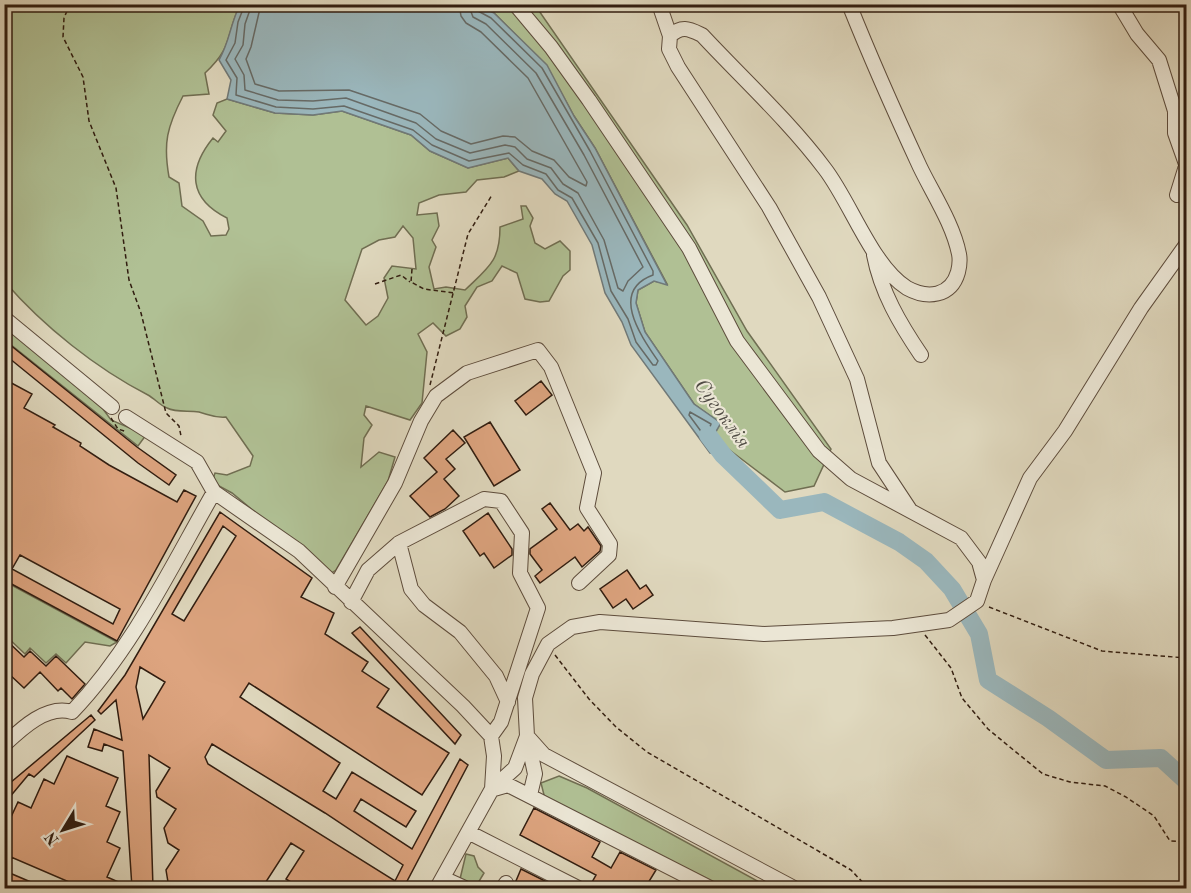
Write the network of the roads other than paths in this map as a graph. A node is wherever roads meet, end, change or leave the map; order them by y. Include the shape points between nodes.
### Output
1 (515, 4) edge
2 (659, 4) edge
3 (849, 4) edge
4 (1119, 4) edge
5 (670, 36) junction
6 (1186, 165) edge
7 (1177, 195) dead end
8 (1186, 245) edge
9 (873, 247) junction
10 (4, 311) edge
11 (4, 318) edge
12 (921, 355) dead end
13 (72, 374) junction
14 (112, 407) dead end
15 (126, 417) dead end
16 (214, 492) junction
17 (911, 511) junction
18 (399, 543) junction
19 (984, 580) junction
20 (579, 584) dead end
21 (335, 587) junction
22 (351, 603) junction
23 (507, 702) junction
24 (491, 736) junction
25 (527, 736) junction
26 (4, 745) edge
27 (492, 789) junction
28 (531, 795) junction
29 (468, 832) junction
30 (440, 883) edge
31 (465, 888) edge
32 (578, 888) edge
33 (710, 888) edge
34 (794, 888) edge

1 - 17 street via 596,110 689,248 737,341 819,451 851,479
2 - 5 street
3 - 9 street via 879,79 949,228 959,255 958,273 940,294 926,297 906,287 888,270
4 - 6 street via 1159,60
5 - 9 street via 677,29 688,28 702,35 824,167
5 - 17 street via 669,49 678,67 769,207 819,297 858,379 879,463
6 - 7 street
8 - 19 street via 1030,478
9 - 12 street via 878,275 900,324
10 - 13 street via 28,327
11 - 13 street
13 - 14 street
15 - 16 street via 197,462
16 - 21 street via 299,551
16 - 26 street via 125,649 92,691 72,712 64,709 29,722
17 - 19 street via 961,538 979,562
18 - 22 street via 368,570
18 - 23 street via 411,589 424,605 460,632 496,676
18 - 23 street via 484,500 501,501 522,533 520,573 538,608
19 - 25 street via 975,603 949,620 918,624 765,634 600,622 572,627 548,644 532,674 525,698
20 - 21 street via 609,555 610,544 587,508 594,473 551,367 538,350 467,373 436,396 395,483
21 - 22 street
22 - 24 street
23 - 24 street via 501,722
24 - 27 street
25 - 27 street via 515,768
25 - 28 street via 535,774
25 - 34 street via 544,755
27 - 28 street via 508,785
27 - 29 street
28 - 33 street
29 - 30 street
29 - 32 street
30 - 31 street

